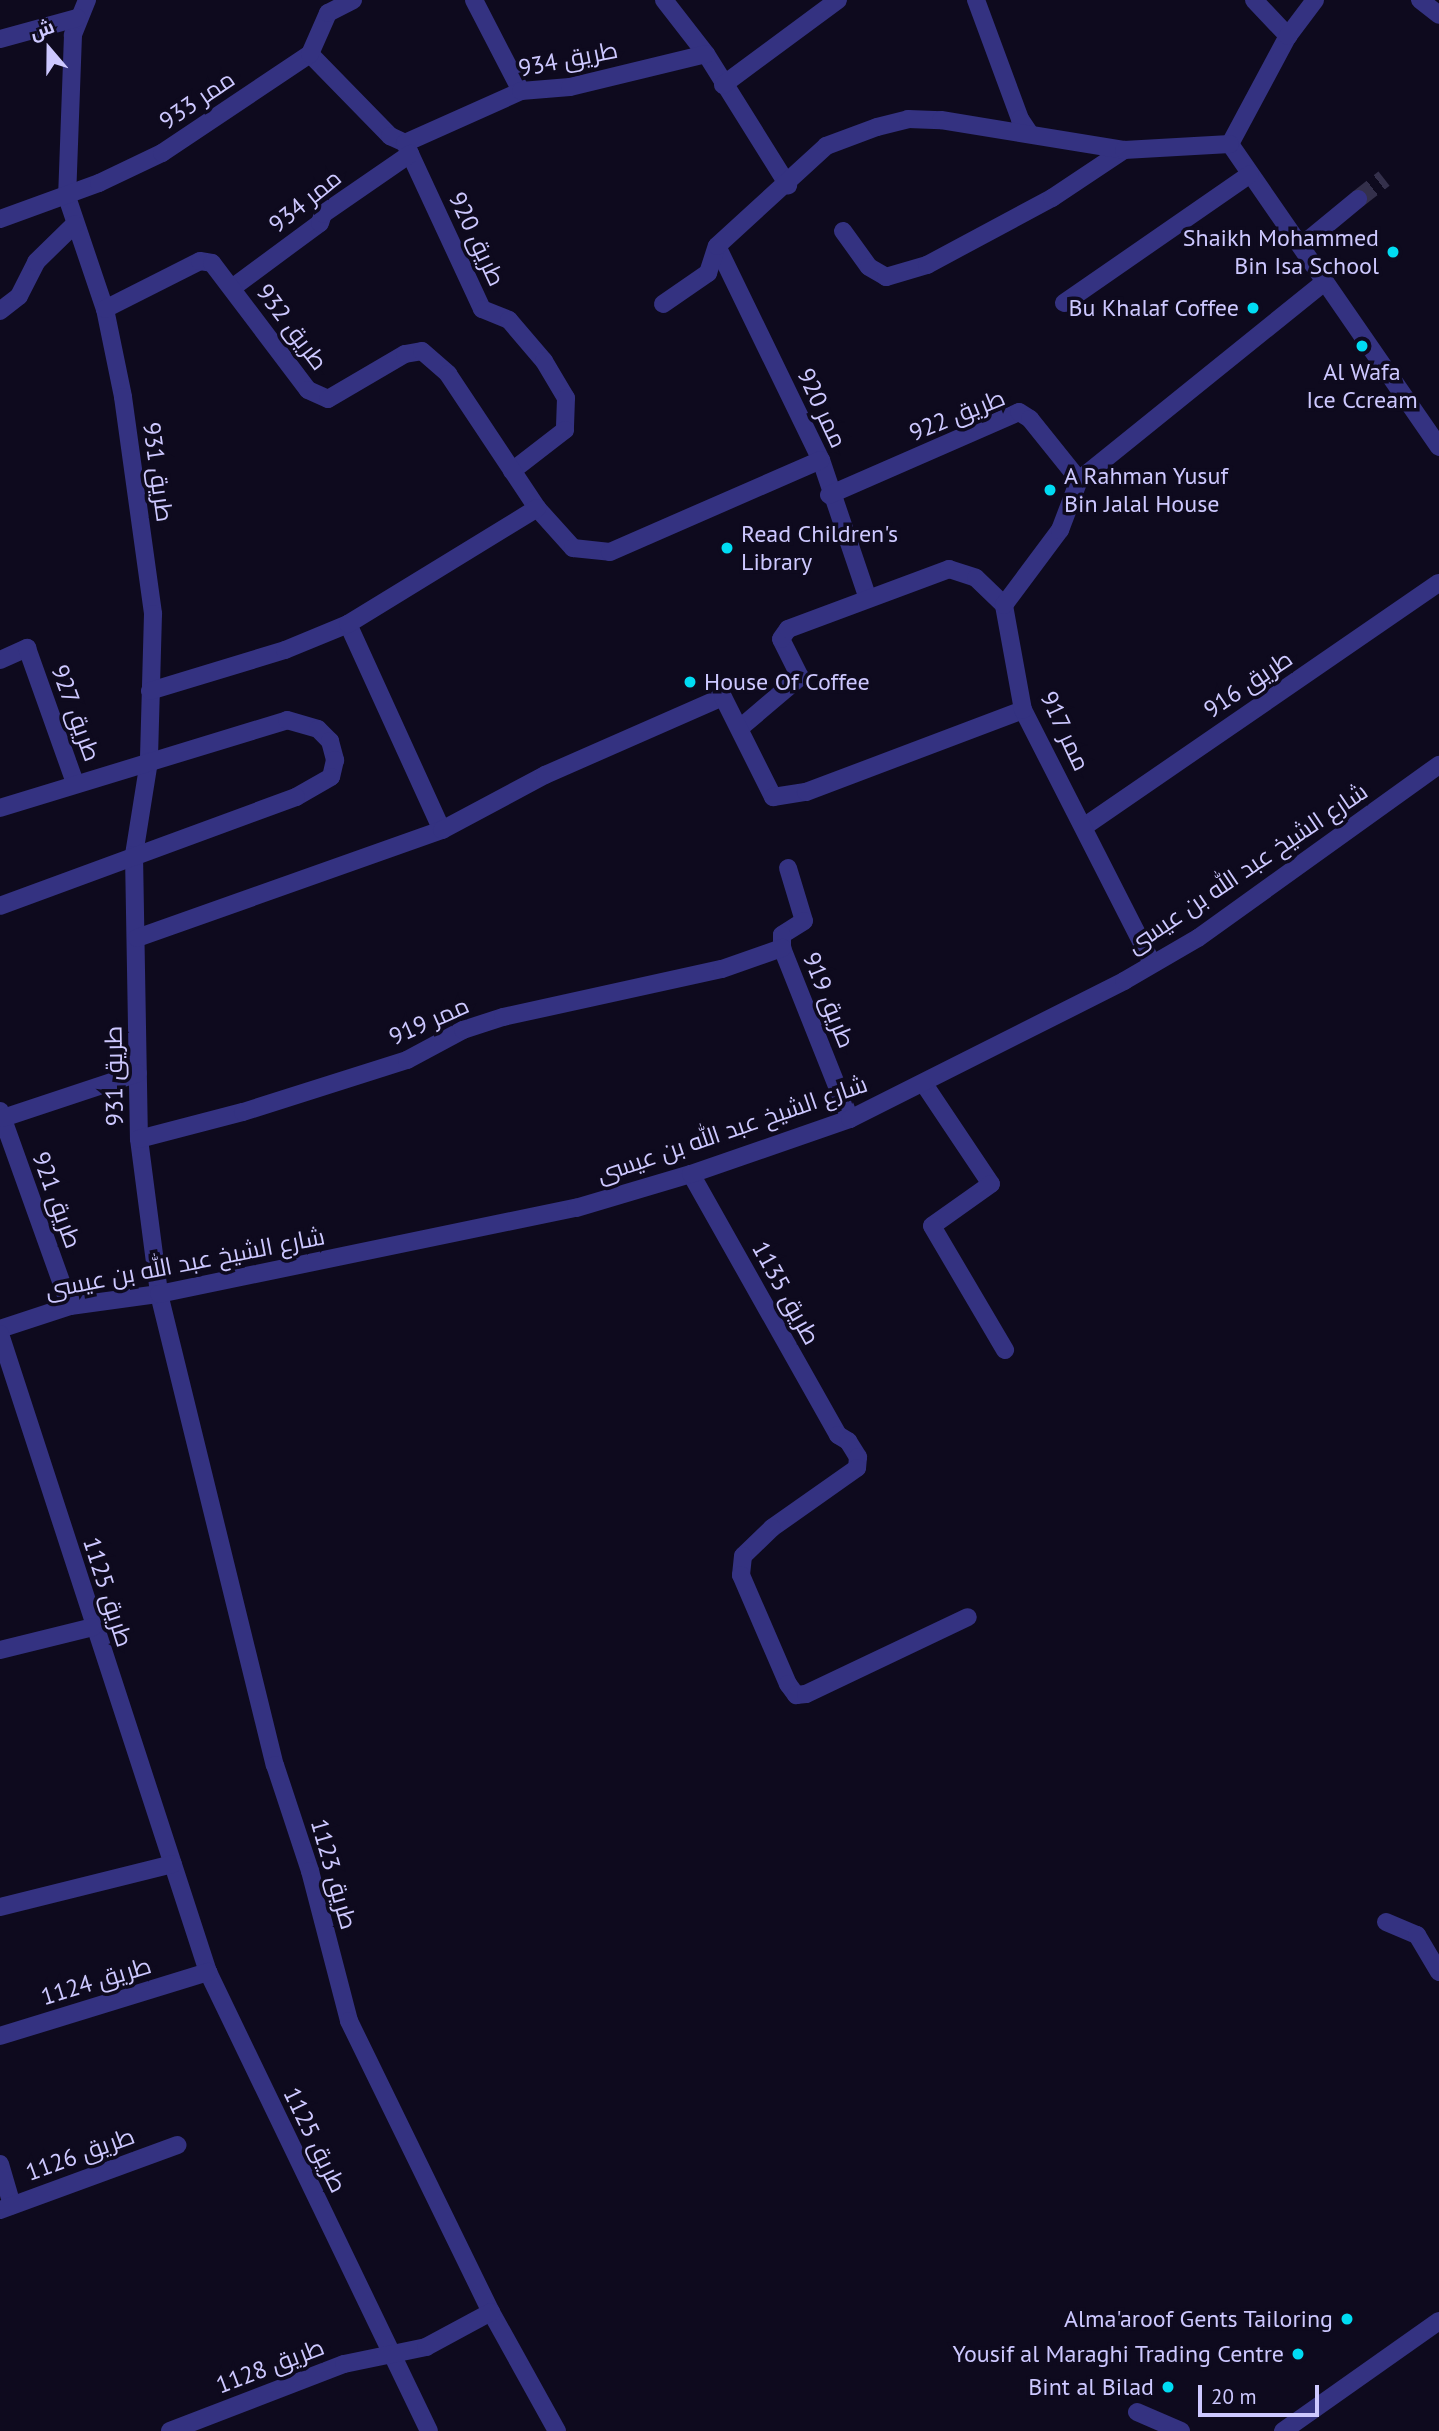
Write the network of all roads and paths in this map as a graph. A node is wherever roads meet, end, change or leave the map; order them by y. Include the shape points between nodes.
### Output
1 (86, 0) edge
2 (354, 0) edge
3 (474, 0) edge
4 (664, 0) edge
5 (838, 0) edge
6 (976, 0) edge
7 (1254, 0) edge
8 (1315, 0) edge
9 (1420, 0) edge
10 (1439, 15) edge
11 (77, 18) junction
12 (1288, 36) junction
13 (0, 39) edge
14 (310, 54) junction
15 (706, 54) junction
16 (723, 85) junction
17 (521, 91) junction
18 (1030, 134) junction
19 (1230, 144) junction
20 (407, 148) junction
21 (1124, 150) junction
22 (1250, 174) junction
23 (788, 185) junction
24 (67, 197) junction
25 (1358, 199) tunnel mouth
26 (0, 219) edge
27 (75, 224) junction
28 (843, 231) dead end
29 (718, 246) junction
30 (1301, 246) junction
31 (1324, 282) junction
32 (232, 288) junction
33 (1064, 303) dead end
34 (663, 304) dead end
35 (105, 309) junction
36 (0, 311) edge
37 (1439, 447) edge
38 (821, 460) junction
39 (512, 471) junction
40 (1079, 480) junction
41 (829, 495) junction
42 (537, 508) junction
43 (1439, 583) edge
44 (867, 596) junction
45 (1004, 605) junction
46 (348, 624) junction
47 (0, 660) edge
48 (150, 691) junction
49 (1023, 710) junction
50 (740, 728) junction
51 (149, 761) junction
52 (1439, 765) edge
53 (75, 783) junction
54 (0, 808) edge
55 (1085, 826) junction
56 (442, 830) junction
57 (134, 855) junction
58 (788, 868) dead end
59 (0, 906) edge
60 (137, 939) junction
61 (782, 948) junction
62 (1152, 963) junction
63 (138, 1073) junction
64 (924, 1084) junction
65 (1, 1114) edge
66 (850, 1119) junction
67 (139, 1139) junction
68 (6, 1150) edge
69 (691, 1174) junction
70 (159, 1294) junction
71 (70, 1306) junction
72 (0, 1331) edge
73 (1005, 1350) dead end
74 (968, 1617) dead end
75 (93, 1627) junction
76 (0, 1650) edge
77 (173, 1864) junction
78 (0, 1908) edge
79 (1386, 1922) dead end
80 (208, 1972) junction
81 (1439, 1972) edge
82 (0, 2036) edge
83 (178, 2145) dead end
84 (0, 2164) edge
85 (6, 2208) edge
86 (491, 2312) junction
87 (1439, 2321) edge
88 (391, 2356) junction
89 (1137, 2412) dead end
90 (170, 2431) edge
91 (429, 2431) edge
92 (557, 2431) edge
93 (1181, 2431) edge
94 (1283, 2431) edge

1 - 11 street
2 - 14 street via 328,13
3 - 17 street
4 - 15 street
5 - 16 street
6 - 18 street via 1020,120
7 - 12 street
8 - 12 street
9 - 10 street
11 - 13 street
11 - 24 street, طريق 931
12 - 19 street
14 - 20 street, طريق 920
14 - 24 street, ممر 933 via 162,153
15 - 16 street
15 - 17 street, طريق 934 via 570,87
16 - 23 street
17 - 20 street, طريق 934
18 - 21 street
18 - 23 street via 908,119 826,146
19 - 21 street
19 - 22 street
20 - 32 street, ممر 934 via 323,214 320,223
20 - 39 street, طريق 920 via 482,309 509,320 544,361 566,398 565,430
21 - 28 street via 1052,198 927,265 886,277 869,267
22 - 30 street
22 - 33 street
23 - 29 street
24 - 26 street, ممر 933
24 - 27 street, طريق 931
25 - 30 street
27 - 35 street, طريق 931
27 - 36 street via 36,262 19,296
29 - 34 street via 708,273
29 - 38 street, ممر 920
30 - 31 street
31 - 37 street
31 - 40 street
32 - 35 street, طريق 932 via 212,264 200,261
32 - 39 street, طريق 932 via 316,397 328,400 405,354 422,351 436,359
35 - 48 street, طريق 931 via 153,614
38 - 41 street, ممر 920
38 - 42 street, طريق 932 via 610,552 573,548
39 - 42 street, طريق 932
40 - 41 street, طريق 922 via 1030,419 1019,412
40 - 45 street via 1060,530
41 - 44 street, ممر 920
42 - 46 street
43 - 55 street, طريق 916
44 - 45 street via 949,569 976,578
44 - 50 street via 788,629 781,639 800,677
45 - 49 street, ممر 917
46 - 48 street via 285,650
46 - 56 street
47 - 53 street, طريق 927 via 27,648
48 - 51 street, طريق 931
49 - 50 street via 806,792 773,797
49 - 55 street, ممر 917
50 - 56 street via 723,697 545,775
51 - 53 street
51 - 57 street, طريق 931
51 - 57 street via 287,720 318,729 330,741 335,760 331,777 306,793
52 - 62 street, شارع الشيخ عبد الله بن عيسى via 1198,937
53 - 54 street
55 - 62 street, ممر 917
56 - 60 street
57 - 59 street
57 - 60 street, طريق 931
58 - 61 street, طريق 919 via 804,921 782,935
60 - 63 street, طريق 931
61 - 66 street, طريق 919
61 - 67 street, ممر 919 via 722,969 503,1017 463,1030 407,1060 243,1112
62 - 64 street, شارع الشيخ عبد الله بن عيسى
63 - 65 street
63 - 67 street, طريق 931
64 - 66 street, شارع الشيخ عبد الله بن عيسى
64 - 73 street via 991,1184 933,1226
65 - 68 street, طريق 921
66 - 69 street, شارع الشيخ عبد الله بن عيسى
67 - 70 street, طريق 931
68 - 71 street, طريق 921
69 - 70 street, شارع الشيخ عبد الله بن عيسى via 576,1208
69 - 74 street, طريق 1135 via 838,1435 858,1457 857,1468 772,1528 743,1556 741,1575 788,1684 796,1695 806,1694
70 - 71 street, شارع الشيخ عبد الله بن عيسى
70 - 86 street, طريق 1123 via 275,1765 310,1871 349,2021
71 - 72 street, شارع الشيخ عبد الله بن عيسى
72 - 75 street, طريق 1125
75 - 76 street
75 - 77 street, طريق 1125
77 - 78 street
77 - 80 street, طريق 1125
79 - 81 street via 1417,1935
80 - 82 street, طريق 1124
80 - 88 street, طريق 1125
83 - 85 street, طريق 1126
84 - 85 street
86 - 88 street, طريق 1128 via 461,2332
86 - 92 street, طريق 1123
87 - 94 street
88 - 90 street, طريق 1128 via 323,2371
88 - 91 street, طريق 1125
89 - 93 street

